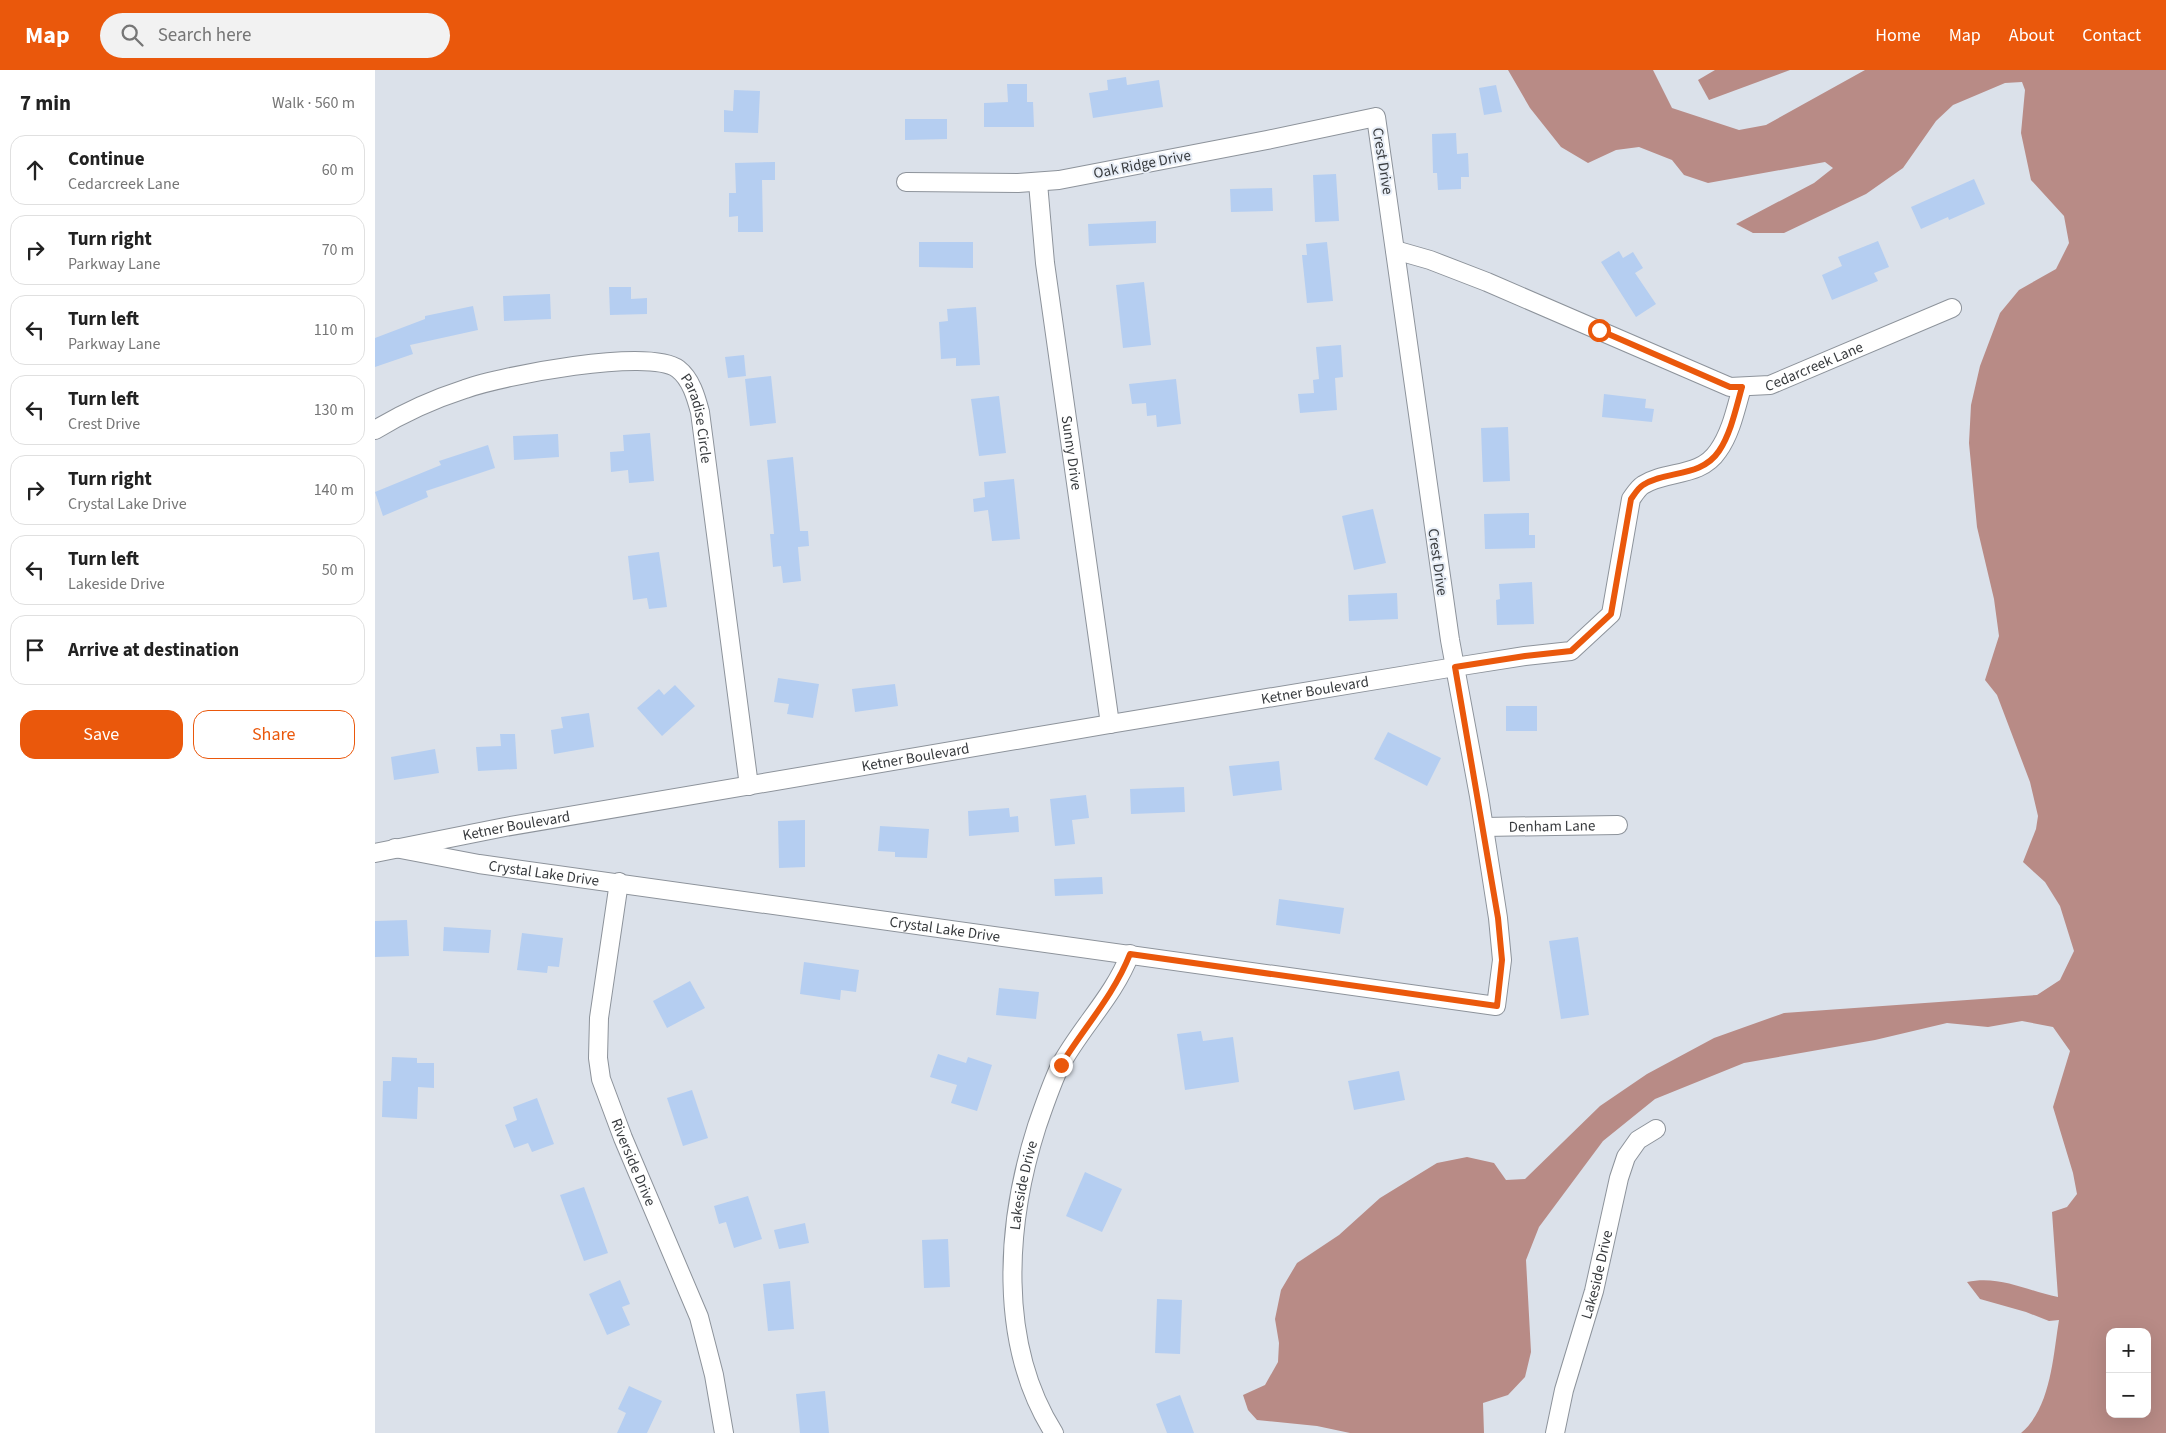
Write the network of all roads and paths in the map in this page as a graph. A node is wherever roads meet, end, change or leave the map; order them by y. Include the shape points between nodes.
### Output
1 (1376, 117) joint
2 (905, 182) dead end
3 (1038, 183) junction
4 (1395, 250) junction
5 (1951, 308) dead end
6 (1742, 387) junction
7 (375, 430) edge
8 (1455, 667) junction
9 (1110, 724) junction
10 (749, 786) junction
11 (1618, 824) dead end
12 (1484, 826) junction
13 (395, 848) junction
14 (375, 853) edge
15 (619, 882) junction
16 (1130, 954) junction
17 (1497, 1006) joint
18 (1656, 1129) dead end
19 (724, 1433) edge
20 (1054, 1433) edge
21 (1555, 1433) edge

1 - 3 street, Oak Ridge Drive
1 - 4 street, Crest Drive
2 - 3 street, Oak Ridge Drive
3 - 9 street, Sunny Drive via 1045,263
4 - 6 street, Cedarcreek Lane via 1487,282 1730,387
4 - 8 street, Crest Drive
5 - 6 street, Cedarcreek Lane via 1770,385
6 - 8 street, Ketner Boulevard via 1729,429 1713,458 1688,473 1657,479 1642,486 1631,499 1611,614 1571,651
7 - 10 street, Paradise Circle via 465,388 524,374 640,361 660,362 677,368 696,395 700,412
8 - 9 street, Ketner Boulevard
8 - 12 street, Crest Drive
9 - 10 street, Ketner Boulevard
10 - 13 street, Ketner Boulevard via 505,826
11 - 12 street, Denham Lane
12 - 17 street, Crest Drive via 1502,960
13 - 14 street, Ketner Boulevard
13 - 15 street, Crystal Lake Drive via 479,864
15 - 16 street, Crystal Lake Drive
15 - 19 street, Riverside Drive via 599,1018 601,1078 699,1317
16 - 17 street, Crystal Lake Drive
16 - 20 street, Lakeside Drive via 1109,995 1061,1065 1045,1103 1020,1186 1013,1234 1017,1335 1039,1411
18 - 21 street, Lakeside Drive via 1639,1140 1626,1157 1619,1178 1594,1291 1564,1390

